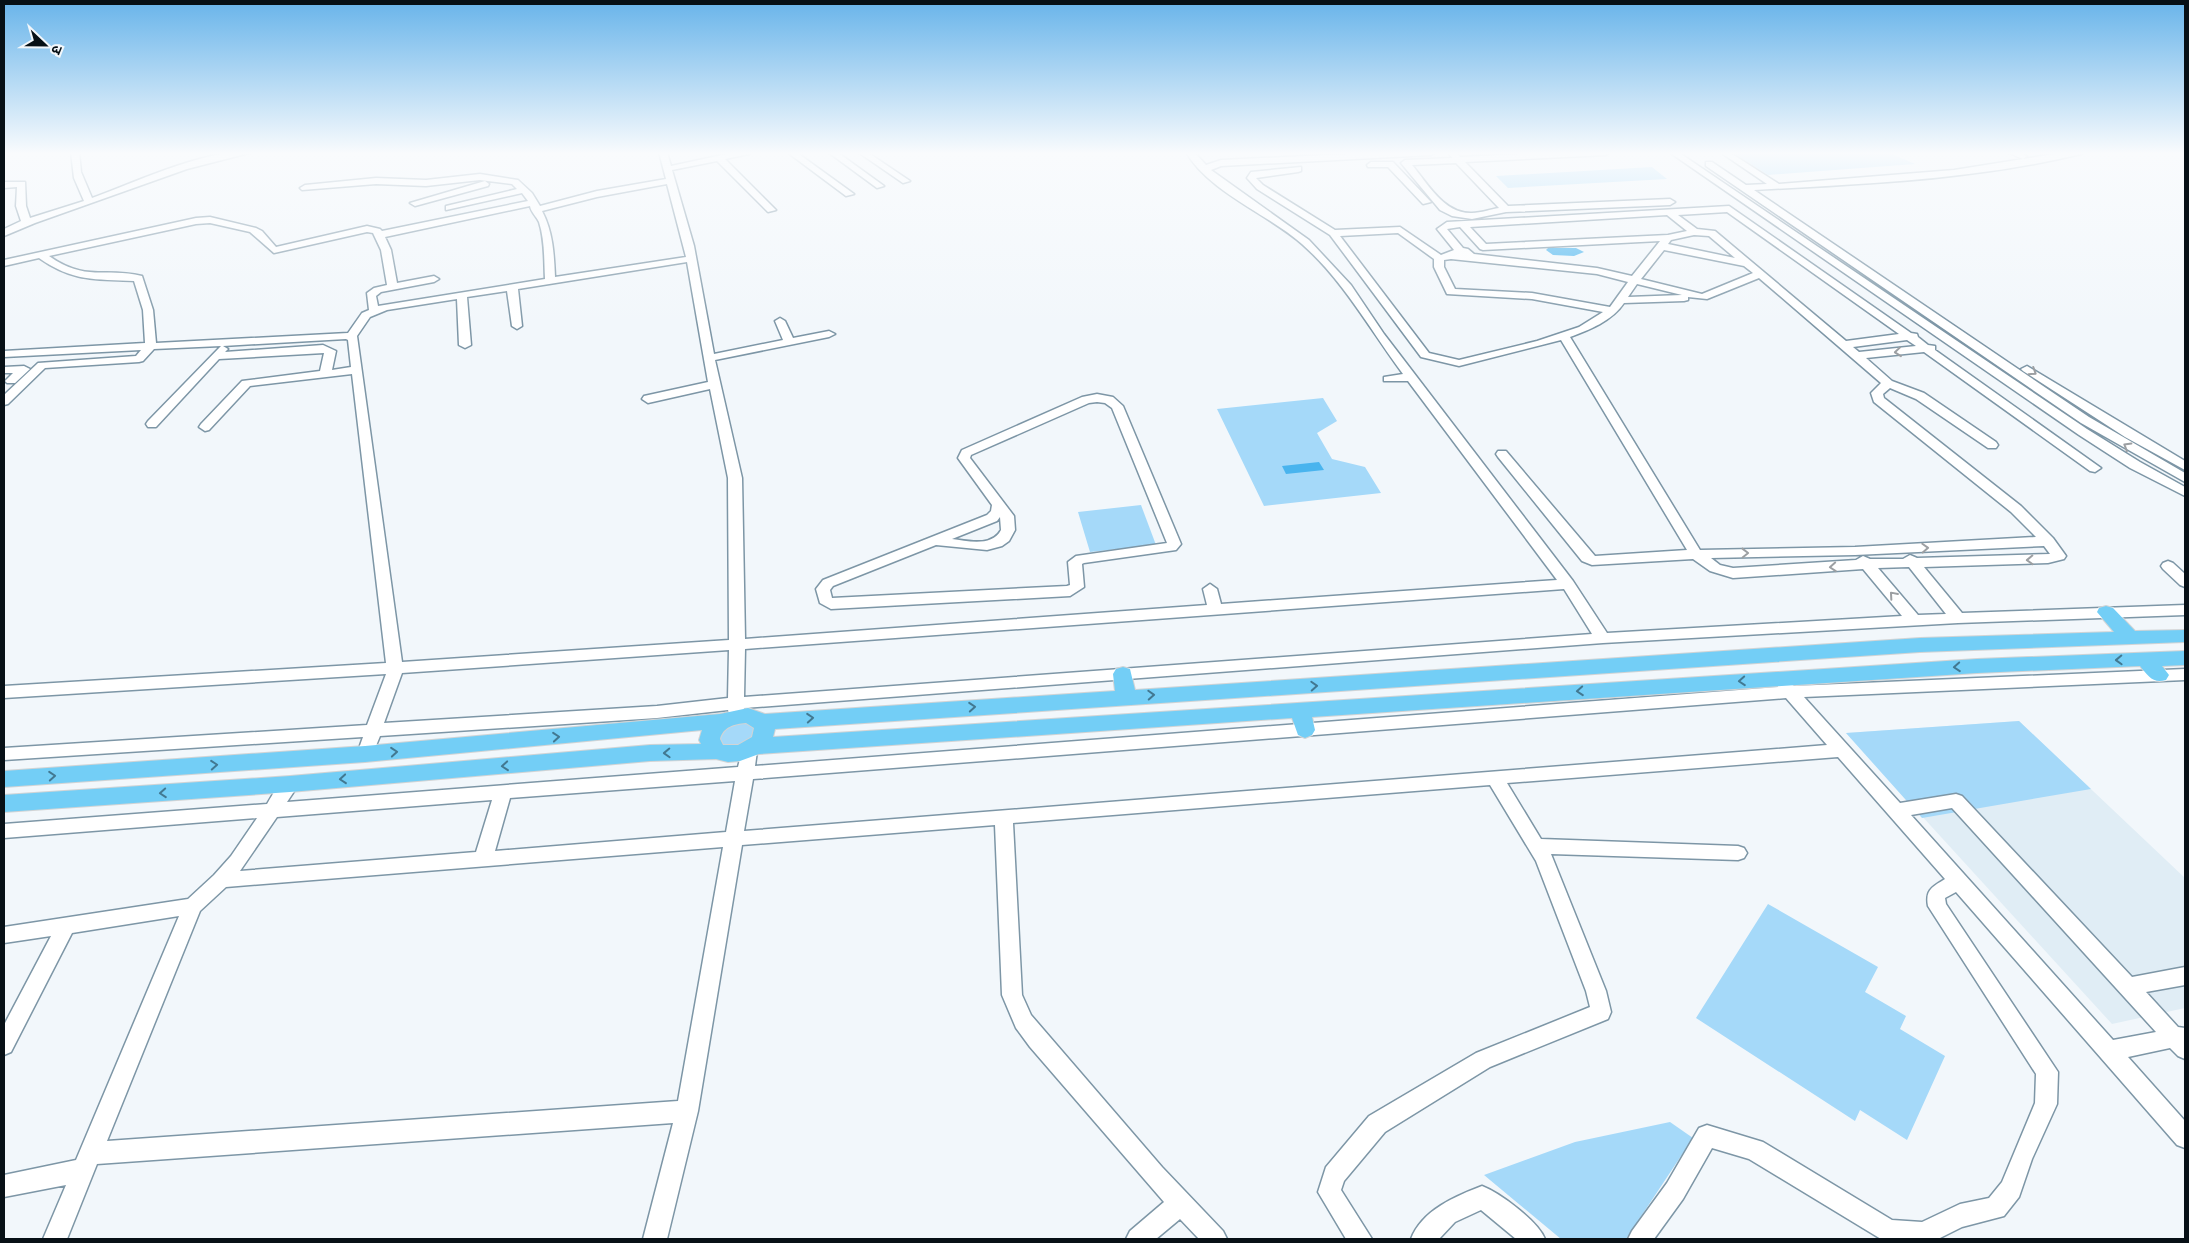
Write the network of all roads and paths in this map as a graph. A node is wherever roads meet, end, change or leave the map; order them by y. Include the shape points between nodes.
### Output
1 (22, 210) edge
2 (62, 210) edge
3 (451, 210) edge
4 (512, 210) edge
5 (536, 210) edge
6 (678, 210) edge
7 (1261, 210) edge
8 (1297, 210) edge
9 (1433, 210) edge
10 (1447, 210) edge
11 (1501, 210) edge
12 (1709, 210) edge
13 (1730, 210) edge
14 (1773, 210) edge
15 (1776, 210) edge
16 (1778, 210) edge
17 (1669, 212) junction
18 (460, 217) junction
19 (26, 221) junction
20 (1462, 224) junction
21 (1447, 225) junction
22 (1694, 232) junction
23 (4, 233) edge
24 (1333, 233) junction
25 (379, 235) junction
26 (1664, 242) junction
27 (40, 254) junction
28 (1456, 254) junction
29 (1439, 258) junction
30 (690, 259) junction
31 (4, 263) edge
32 (1748, 263) junction
33 (1761, 274) junction
34 (434, 279) dead end
35 (550, 280) junction
36 (1634, 280) junction
37 (392, 286) junction
38 (512, 286) junction
39 (462, 295) junction
40 (1703, 297) junction
41 (1620, 300) junction
42 (374, 310) junction
43 (1612, 311) junction
44 (780, 321) dead end
45 (517, 326) dead end
46 (1936, 333) junction
47 (829, 334) dead end
48 (1564, 335) junction
49 (351, 337) junction
50 (1910, 337) junction
51 (228, 342) junction
52 (789, 342) junction
53 (465, 345) dead end
54 (1842, 345) junction
55 (1956, 345) junction
56 (151, 346) junction
57 (1926, 349) junction
58 (4, 354) edge
59 (217, 356) junction
60 (1856, 356) junction
61 (709, 358) junction
62 (4, 370) edge
63 (357, 370) junction
64 (325, 374) junction
65 (1411, 377) junction
66 (1388, 379) dead end
67 (1888, 383) junction
68 (715, 384) junction
69 (4, 388) edge
70 (648, 399) dead end
71 (4, 401) edge
72 (152, 424) dead end
73 (205, 427) dead end
74 (1992, 445) dead end
75 (1502, 454) dead end
76 (2153, 461) junction
77 (2135, 465) junction
78 (2185, 466) edge
79 (2095, 468) dead end
80 (2185, 478) edge
81 (2185, 492) edge
82 (999, 505) junction
83 (933, 541) junction
84 (2048, 541) junction
85 (1902, 550) junction
86 (1855, 551) junction
87 (1696, 554) junction
88 (1913, 563) junction
89 (1866, 564) junction
90 (2168, 566) dead end
91 (2185, 582) edge
92 (1568, 584) junction
93 (1210, 589) dead end
94 (1070, 592) junction
95 (1215, 609) junction
96 (2185, 610) edge
97 (2106, 612) junction
98 (1958, 618) junction
99 (1075, 619) junction
100 (1914, 620) junction
101 (2185, 636) edge
102 (1603, 638) junction
103 (2130, 638) junction
104 (737, 646) junction
105 (2185, 658) edge
106 (2145, 659) junction
107 (395, 670) junction
108 (1124, 674) junction
109 (2185, 674) edge
110 (2159, 675) junction
111 (1784, 685) junction
112 (4, 692) edge
113 (1126, 697) junction
114 (1300, 709) junction
115 (731, 713) junction
116 (761, 722) junction
117 (374, 729) junction
118 (1305, 730) junction
119 (753, 748) junction
120 (1841, 750) junction
121 (716, 751) junction
122 (4, 754) edge
123 (366, 754) junction
124 (745, 774) junction
125 (1495, 778) junction
126 (4, 779) edge
127 (290, 784) junction
128 (503, 793) junction
129 (4, 804) edge
130 (273, 809) junction
131 (1896, 811) junction
132 (1004, 817) junction
133 (4, 831) edge
134 (734, 839) junction
135 (1536, 846) junction
136 (1738, 853) dead end
137 (483, 859) junction
138 (221, 880) junction
139 (1958, 881) junction
140 (193, 906) junction
141 (67, 924) junction
142 (4, 935) edge
143 (2185, 976) edge
144 (2128, 988) junction
145 (2182, 1041) edge
146 (4, 1045) edge
147 (2109, 1051) junction
148 (687, 1111) junction
149 (2185, 1137) edge
150 (87, 1162) junction
151 (4, 1186) edge
152 (1181, 1203) junction
153 (55, 1239) edge
154 (655, 1239) edge
155 (1138, 1239) edge
156 (1215, 1239) edge
157 (1360, 1239) edge
158 (1423, 1239) edge
159 (1533, 1239) edge
160 (1640, 1239) edge

1 - 19 street
2 - 19 street
3 - 18 street
4 - 18 street
5 - 35 street via 544,223
6 - 30 street
7 - 65 street via 1306,242 1347,287
8 - 24 street
9 - 21 street
10 - 11 street via 1472,216
12 - 17 street
13 - 50 street
14 - 46 street
76 -> 15 street via 2085,420
16 -> 78 street via 2129,434
17 - 20 street
17 - 22 street
18 - 25 street
19 - 23 street
20 - 21 street
20 - 26 street via 1483,247
21 - 28 street via 1442,229
22 - 26 street
22 - 32 street via 1712,233
24 - 29 street via 1400,230
24 - 48 street via 1425,355 1460,363
25 - 27 street via 377,231 367,229 274,250 253,230 205,220
25 - 37 street via 386,250
26 - 32 street
26 - 36 street
27 - 31 street
27 - 56 street via 77,275 138,278 148,310
28 - 29 street
28 - 36 street via 1463,259 1554,264
29 - 43 street via 1439,267 1451,292 1513,292 1571,300
30 - 35 street
30 - 61 street
32 - 33 street
33 - 40 street
33 - 54 street
34 - 37 street
35 - 38 street
36 - 40 street
36 - 41 street
37 - 42 street via 373,292
38 - 39 street
38 - 45 street
39 - 42 street
39 - 53 street
40 - 41 street
41 - 43 street
42 - 49 street via 366,315
43 - 48 street via 1583,329
44 - 52 street
46 - 50 street
46 - 55 street
47 - 52 street
48 - 87 street
49 - 51 street
49 - 63 street
50 - 54 street
50 - 57 street
51 - 56 street
51 - 59 street
52 - 61 street
54 - 60 street
55 - 57 street
55 - 77 street
56 - 58 street
56 - 71 street via 139,360 42,365
57 -> 60 street
57 - 79 street
59 - 64 street via 323,348 330,351
59 - 72 street
60 - 67 street
61 - 68 street
62 - 69 street via 24,369
63 - 64 street
63 - 107 street
64 - 73 street via 246,383
65 - 66 street
65 - 92 street
67 - 74 street via 1920,396
67 - 84 street via 1877,393 1878,399 2016,509
68 - 70 street
68 - 104 street via 735,478
75 - 87 street via 1590,560
76 - 77 street
76 - 80 street
77 - 81 street
82 - 83 street via 992,518
82 - 83 street via 1010,524 1007,535 996,544 984,546
82 - 94 street via 964,458 966,453 1086,400 1109,400 1116,406 1174,544 1081,559 1075,562 1076,587
83 - 94 street via 828,583 823,589 825,600 831,604
85 -> 84 street
84 -> 88 street via 2059,556
85 - 86 street
85 - 88 street
87 -> 86 street
86 - 89 street
89 -> 87 street via 1733,573 1715,568
88 - 89 street
88 - 98 street
100 -> 89 street
90 - 91 street
92 - 95 street
92 - 102 street
93 - 95 street
94 - 99 street
95 - 99 street
96 - 97 street
97 - 98 street
97 - 103 main road
98 - 100 street
99 - 104 street
100 - 102 street
101 - 103 main road
102 - 108 street
113 -> 103 main road via 1920,645
104 - 107 street
104 - 115 street
105 - 106 main road
106 - 110 main road
106 -> 111 main road via 1977,666
107 - 112 street
107 - 117 street
108 - 113 main road
108 - 115 street
109 - 110 street
110 - 111 street
111 -> 114 main road
111 - 118 street
111 - 120 street
116 -> 113 main road
114 - 118 main road
114 - 119 main road
115 - 116 main road via 748,715
115 - 117 street via 657,712
115 - 121 main road via 710,734 709,740
123 -> 115 main road
116 - 119 main road via 764,733
117 - 122 street
117 - 123 street
118 - 124 street
119 - 121 main road via 731,755
119 - 124 street
120 - 125 street
120 - 131 street
121 -> 127 main road via 650,753
126 -> 123 main road
124 - 128 street
124 - 134 street
125 - 132 street
125 - 135 street
127 -> 129 main road
127 - 130 street
128 - 130 street
128 - 137 street
130 - 133 street
130 - 138 street
131 - 139 street
131 - 144 street via 1956,801
132 - 134 street
132 - 152 street via 1012,995 1023,1021
134 - 137 street
134 - 148 street
135 - 136 street
135 - 157 street via 1596,991 1601,1012 1483,1060 1377,1124 1334,1175 1329,1192
137 - 138 street
138 - 140 street
139 - 147 street
139 - 160 street via 1935,895 1937,906 2047,1072 2046,1104 2011,1189 1996,1208 1960,1216 1923,1234 1889,1232 1755,1150 1706,1136 1675,1191
140 - 141 street
140 - 150 street
141 - 142 street
141 - 146 street
143 - 144 street
144 - 145 street
145 - 147 street
147 - 149 street
148 - 150 street
148 - 154 street
150 - 151 street
150 - 153 street
152 - 155 street
152 - 156 street
158 - 159 street via 1447,1214 1482,1197

